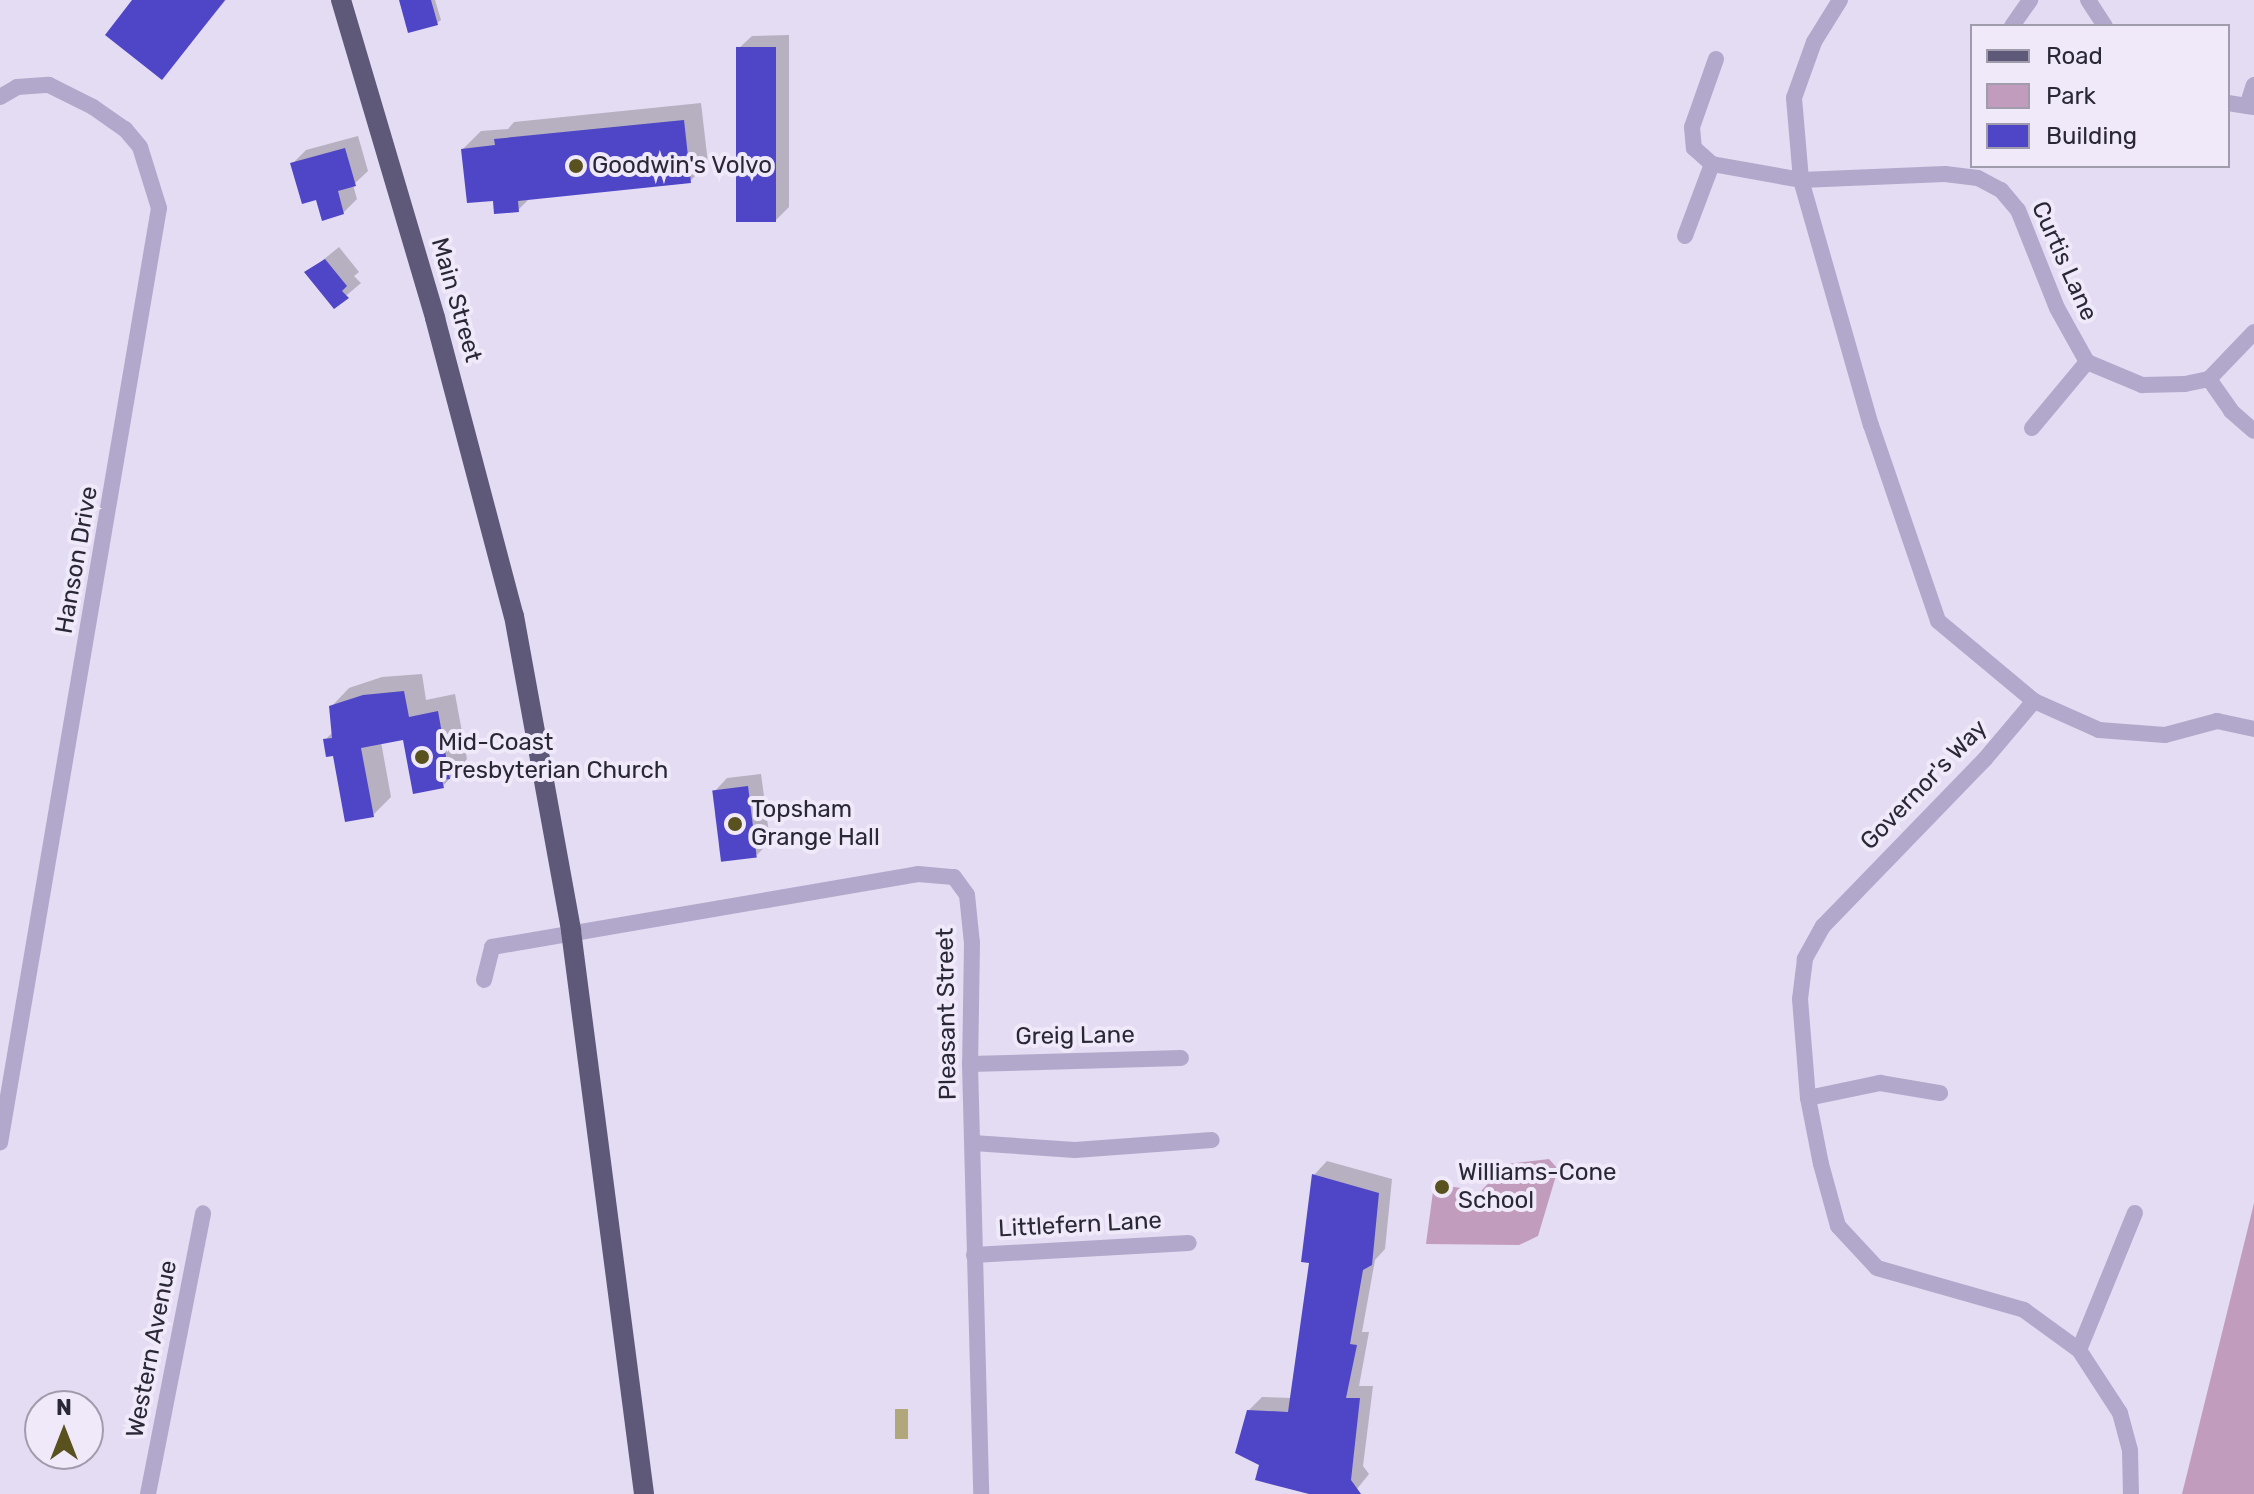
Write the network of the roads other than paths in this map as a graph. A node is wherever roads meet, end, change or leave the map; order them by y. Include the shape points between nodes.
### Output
1 (341, 0) edge
2 (2030, 0) edge
3 (2088, 0) edge
4 (1834, 2) edge
5 (2013, 24) edge
6 (2104, 24) edge
7 (1716, 59) dead end
8 (2254, 85) edge
9 (0, 97) edge
10 (2230, 103) edge
11 (2251, 106) edge
12 (1712, 164) junction
13 (1801, 180) junction
14 (1685, 236) dead end
15 (2254, 332) edge
16 (2087, 362) junction
17 (2209, 379) junction
18 (2032, 428) dead end
19 (2254, 431) edge
20 (2034, 701) junction
21 (2254, 729) edge
22 (571, 931) junction
23 (484, 980) dead end
24 (1181, 1058) dead end
25 (970, 1064) junction
26 (1940, 1093) dead end
27 (1808, 1098) junction
28 (1212, 1140) dead end
29 (0, 1143) edge
30 (973, 1143) junction
31 (203, 1213) dead end
32 (2135, 1213) dead end
33 (1189, 1243) dead end
34 (974, 1255) junction
35 (2079, 1350) junction
36 (148, 1494) edge
37 (644, 1494) edge
38 (981, 1494) edge
39 (2131, 1494) edge

1 - 22 main road, Main Street via 435,318 514,616
2 - 5 street
3 - 6 street
4 - 13 street via 1794,98
7 - 12 street via 1692,127 1694,148
8 - 11 street
9 - 29 street, Hanson Drive via 17,87 49,85 125,129 140,147 159,208
10 - 11 street
12 - 13 street, Curtis Lane
12 - 14 street
13 - 16 street, Curtis Lane via 1945,174 1978,178 2001,190 2018,210 2057,308
13 - 20 street via 1871,425 1938,621
15 - 17 street
16 - 17 street via 2142,385
16 - 18 street
17 - 19 street via 2231,411
20 - 21 street via 2099,730 2165,735 2217,721
20 - 27 street, Governor's Way via 1943,804 1823,926 1805,959 1800,999
22 - 23 street, Pleasant Street via 492,947
22 - 25 street, Pleasant Street via 918,874 954,877 967,895 972,943
22 - 37 main road, Main Street
24 - 25 street, Greig Lane
25 - 30 street, Pleasant Street
26 - 27 street via 1880,1083
27 - 35 street, Governor's Way via 1838,1226 1859,1252 1877,1268 1906,1280 2024,1310
28 - 30 street via 1075,1150
30 - 34 street, Pleasant Street
31 - 36 street, Western Avenue
32 - 35 street
33 - 34 street, Littlefern Lane
34 - 38 street, Pleasant Street
35 - 39 street, Governor's Way via 2120,1413 2130,1451

